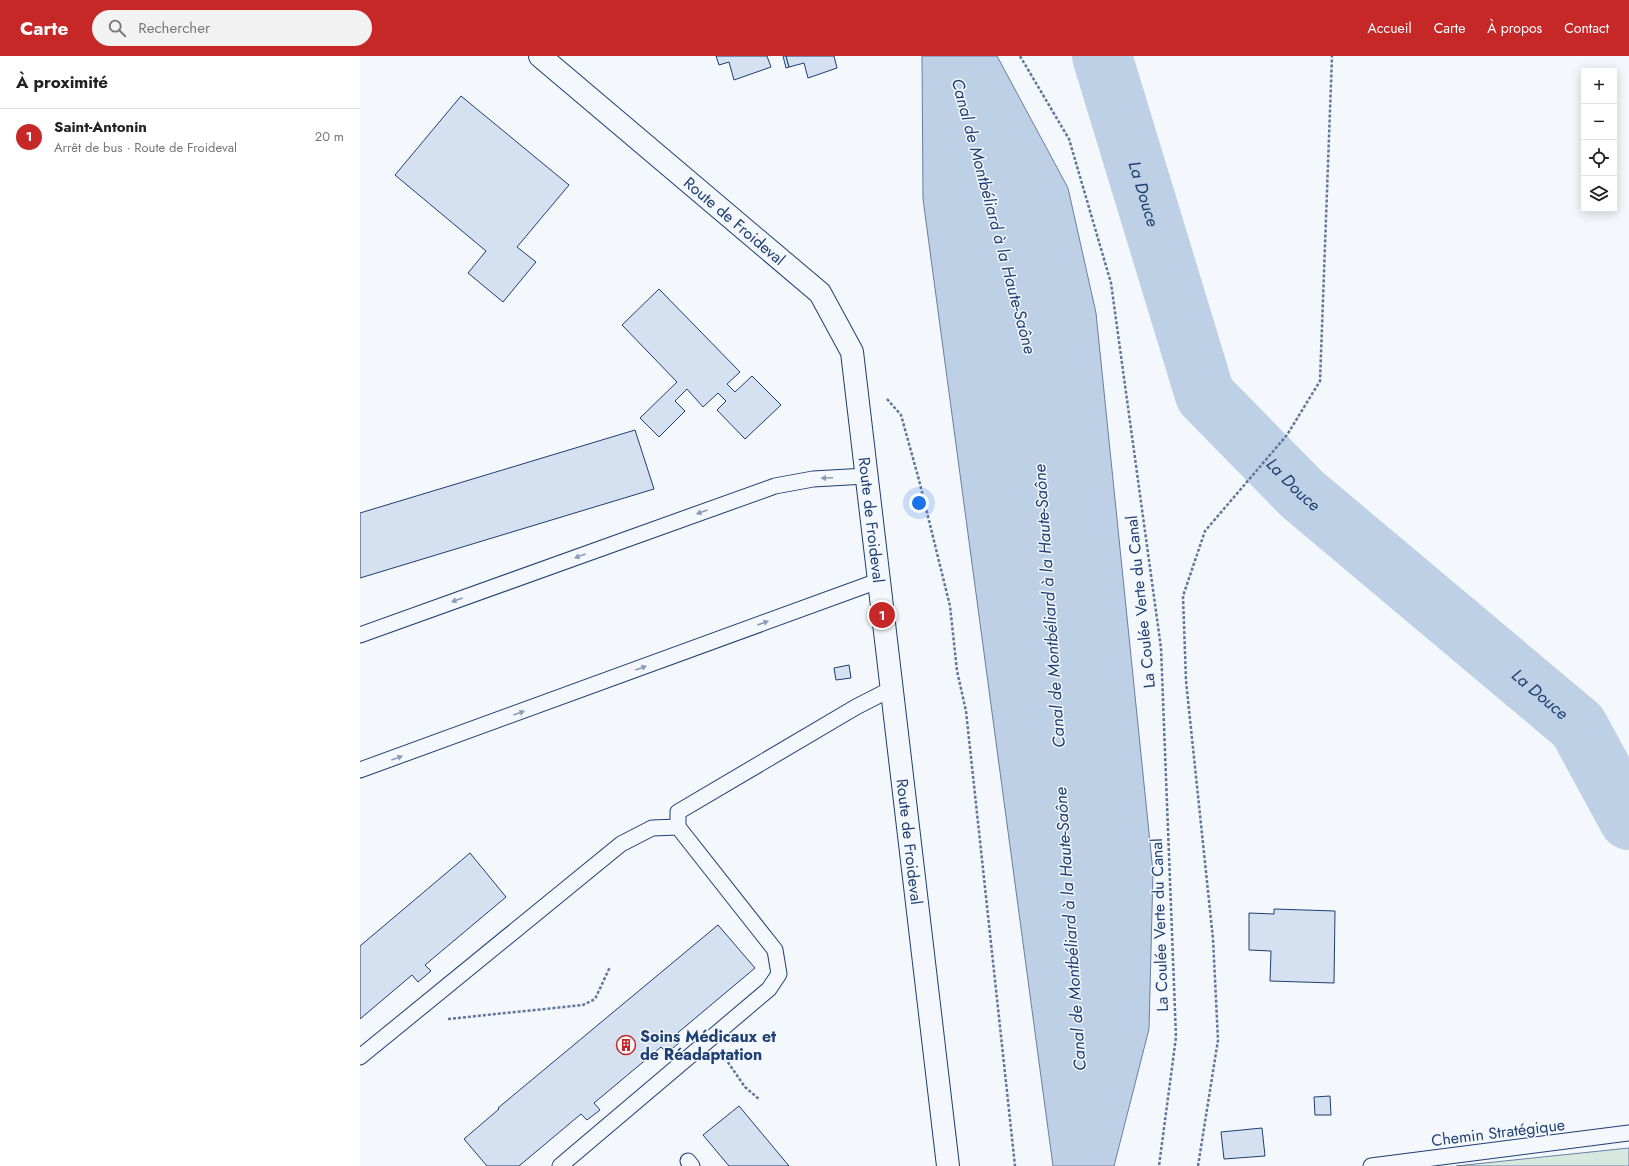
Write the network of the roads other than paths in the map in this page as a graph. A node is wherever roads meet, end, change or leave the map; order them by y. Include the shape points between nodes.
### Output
1 (540, 56) edge
2 (866, 476) junction
3 (878, 581) junction
4 (360, 635) edge
5 (891, 689) junction
6 (360, 770) edge
7 (678, 827) junction
8 (360, 1057) edge
9 (1629, 1133) edge
10 (560, 1166) edge
11 (948, 1166) edge
12 (1371, 1166) edge

1 - 2 street, Route de Froideval via 820,292 852,352
2 - 3 street, Route de Froideval
2 -> 4 lane via 813,479 776,486
3 - 5 street, Route de Froideval
6 -> 3 lane
5 - 7 lane via 678,812
5 - 11 street, Route de Froideval
7 - 8 lane via 652,828 621,844
7 - 10 lane via 775,950 779,974 769,988
9 - 12 lane, Chemin Stratégique

